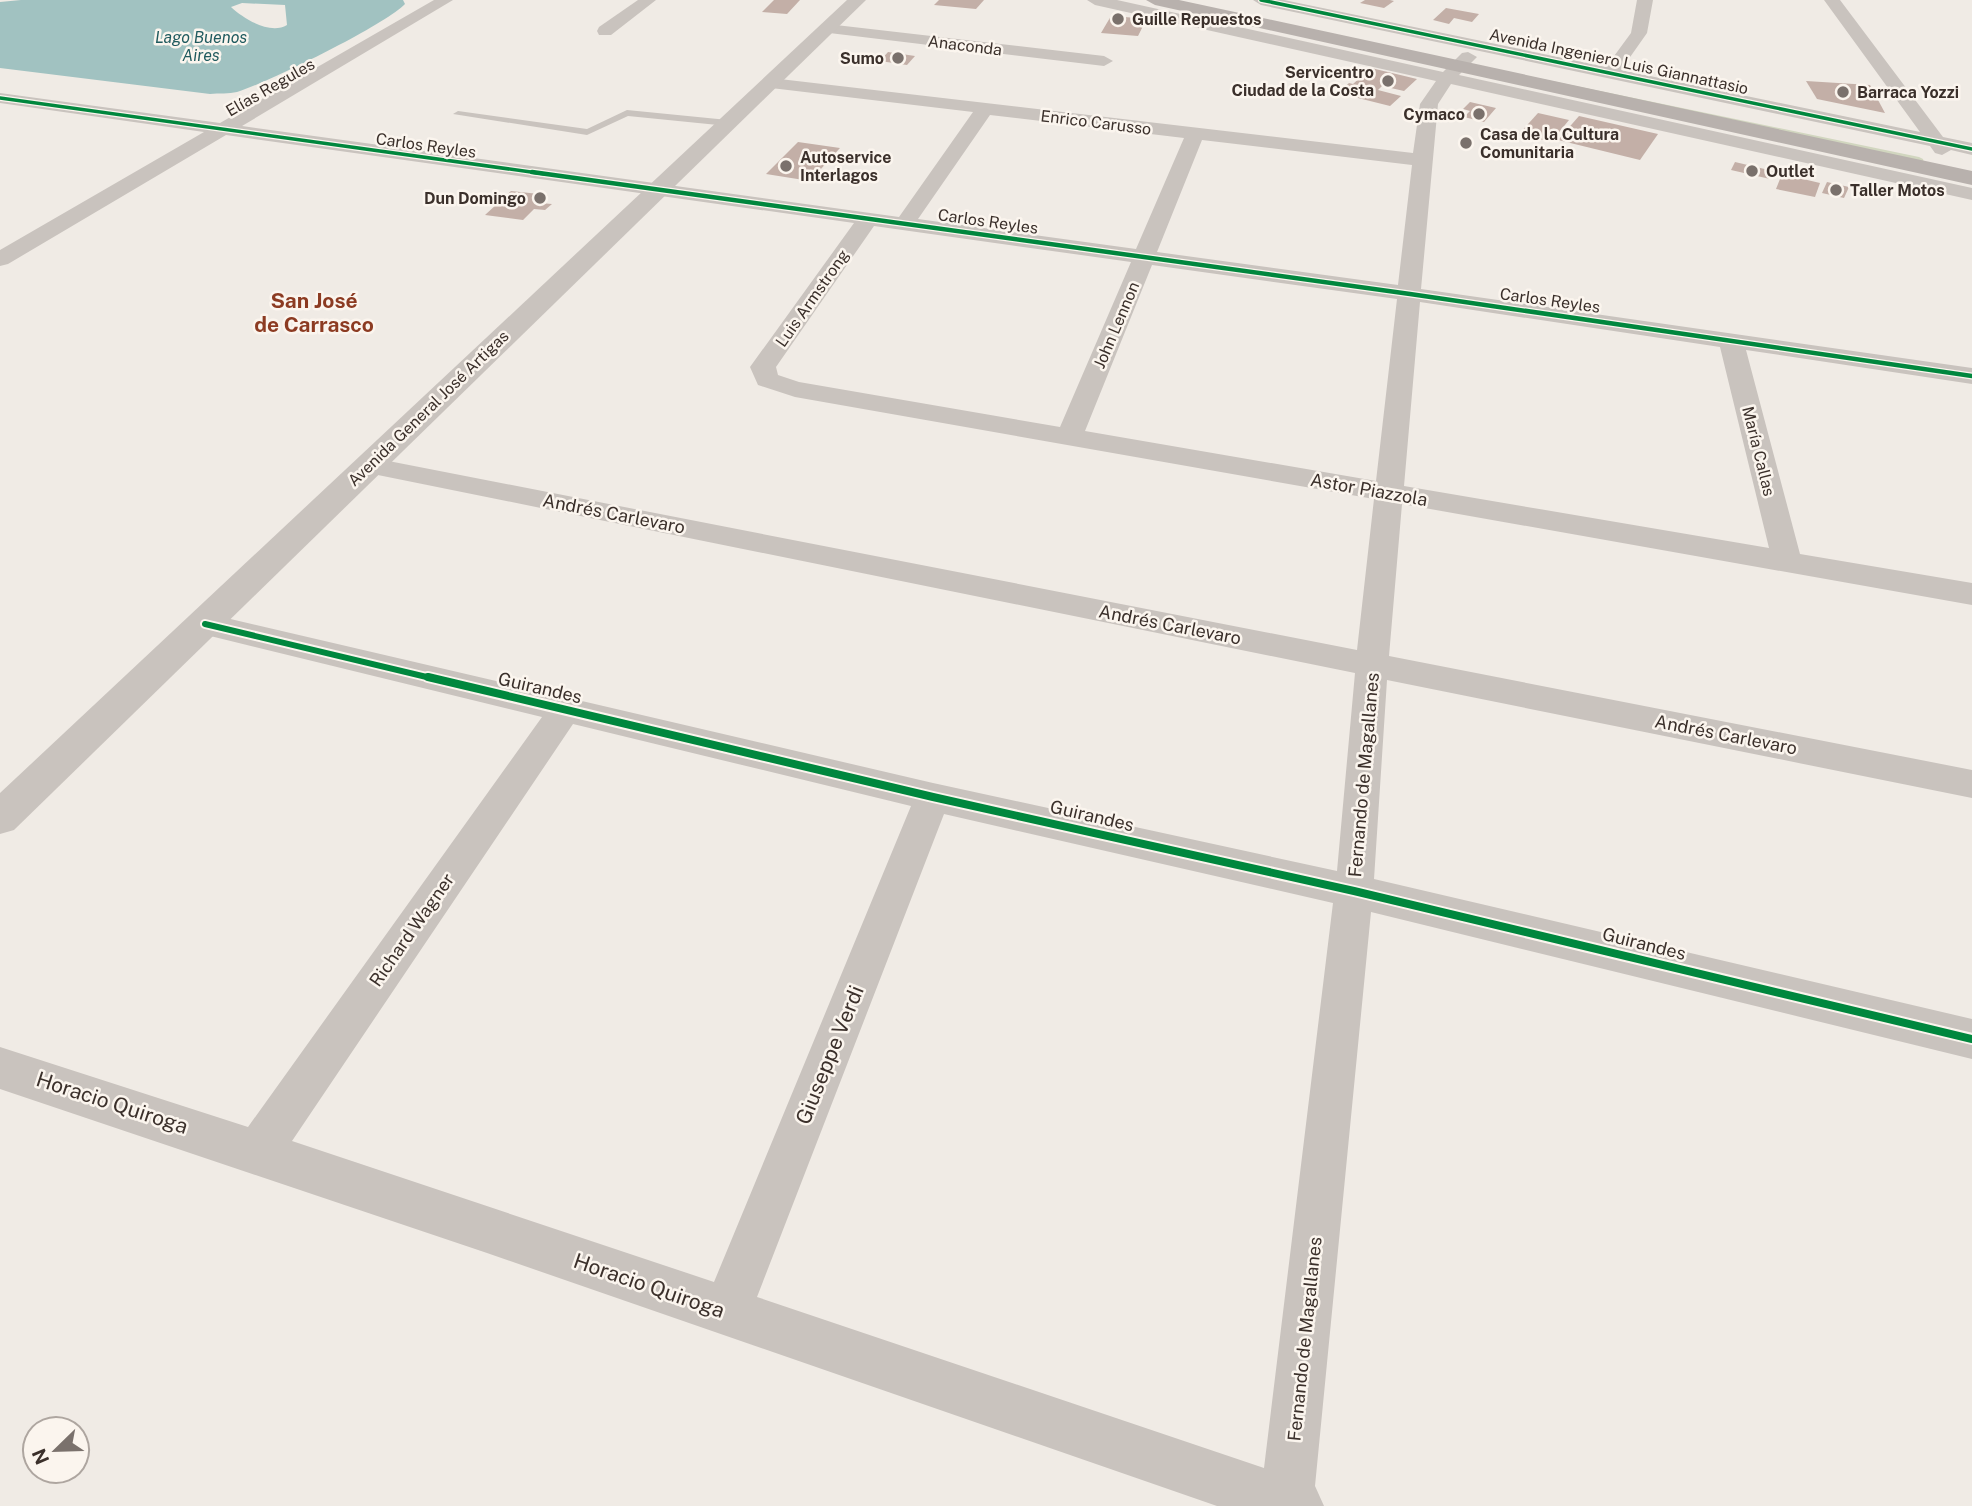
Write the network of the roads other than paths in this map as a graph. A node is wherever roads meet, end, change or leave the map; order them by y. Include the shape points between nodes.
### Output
1 (445, 0) edge
2 (648, 0) edge
3 (857, 0) edge
4 (1095, 0) edge
5 (1155, 0) edge
6 (1204, 0) edge
7 (1261, 0) edge
8 (1645, 0) edge
9 (1832, 0) edge
10 (1321, 5) edge
11 (827, 29) junction
12 (605, 31) dead end
13 (1340, 46) junction
14 (1104, 61) dead end
15 (1457, 66) junction
16 (1610, 73) junction
17 (771, 83) junction
18 (0, 97) edge
19 (985, 109) junction
20 (458, 114) dead end
21 (728, 123) junction
22 (223, 130) junction
23 (1972, 130) edge
24 (1195, 134) junction
25 (1972, 149) edge
26 (1422, 160) junction
27 (1962, 172) edge
28 (655, 191) junction
29 (869, 218) junction
30 (905, 223) junction
31 (1145, 257) junction
32 (0, 260) edge
33 (1410, 294) junction
34 (1731, 341) junction
35 (1972, 376) edge
36 (767, 380) joint
37 (1069, 438) junction
38 (368, 465) junction
39 (1390, 494) junction
40 (1787, 562) junction
41 (1972, 594) edge
42 (205, 624) junction
43 (1372, 665) junction
44 (565, 710) junction
45 (1972, 784) edge
46 (933, 797) junction
47 (0, 818) edge
48 (1354, 891) junction
49 (1972, 1039) edge
50 (0, 1068) edge
51 (259, 1150) junction
52 (726, 1312) junction
53 (1290, 1505) edge

1 - 22 street, Elías Regules
2 - 12 street
3 - 11 street, Avenida General José Artigas
4 - 13 street, Avenida Ingeniero Luis Giannattasio
5 - 13 main road, Avenida Ingeniero Luis Giannattasio
6 - 15 main road, Avenida Ingeniero Luis Giannattasio
7 - 10 street, Avenida Ingeniero Luis Giannattasio
8 - 16 street via 1639,33
9 - 27 street
10 - 16 street, Avenida Ingeniero Luis Giannattasio
11 - 14 street, Anaconda
11 - 17 street, Avenida General José Artigas
13 - 15 main road, Avenida Ingeniero Luis Giannattasio
15 - 26 street, Fernando de Magallanes via 1429,104
15 - 27 main road, Avenida Ingeniero Luis Giannattasio
15 - 27 street, Avenida Ingeniero Luis Giannattasio
16 - 27 street, Avenida Ingeniero Luis Giannattasio
17 - 19 street, Enrico Carusso
17 - 21 street, Avenida General José Artigas
18 - 22 street, Carlos Reyles
19 - 24 street, Enrico Carusso
19 - 30 street
20 - 21 lane via 587,132 627,113
21 - 28 street, Avenida General José Artigas
22 - 28 street, Carlos Reyles
22 - 32 street, Elías Regules
23 - 27 street
24 - 26 street, Enrico Carusso
24 - 31 street, John Lennon
25 - 27 street, Avenida Ingeniero Luis Giannattasio
26 - 33 street, Fernando de Magallanes
28 - 29 street, Carlos Reyles
28 - 38 street, Avenida General José Artigas
29 - 30 street, Carlos Reyles
29 - 36 street, Luis Armstrong via 763,367
30 - 31 street, Carlos Reyles
31 - 33 street, Carlos Reyles
31 - 37 street, John Lennon
33 - 34 street, Carlos Reyles
33 - 39 street, Fernando de Magallanes
34 - 35 street, Carlos Reyles
34 - 40 street, María Callas
36 - 37 street, Astor Piazzola via 795,389
37 - 39 street, Astor Piazzola
38 - 42 street, Avenida General José Artigas
38 - 43 street, Andrés Carlevaro
39 - 40 street, Astor Piazzola
39 - 43 street, Fernando de Magallanes
40 - 41 street, Astor Piazzola
42 - 44 street, Guirandes
42 - 47 street, Avenida General José Artigas
43 - 45 street, Andrés Carlevaro
43 - 48 street, Fernando de Magallanes
44 - 46 street, Guirandes
44 - 51 street, Richard Wagner
46 - 48 street, Guirandes
46 - 52 street, Giuseppe Verdi
48 - 49 street, Guirandes
48 - 53 street, Fernando de Magallanes
50 - 51 street, Horacio Quiroga
51 - 52 street, Horacio Quiroga
52 - 53 street, Horacio Quiroga

